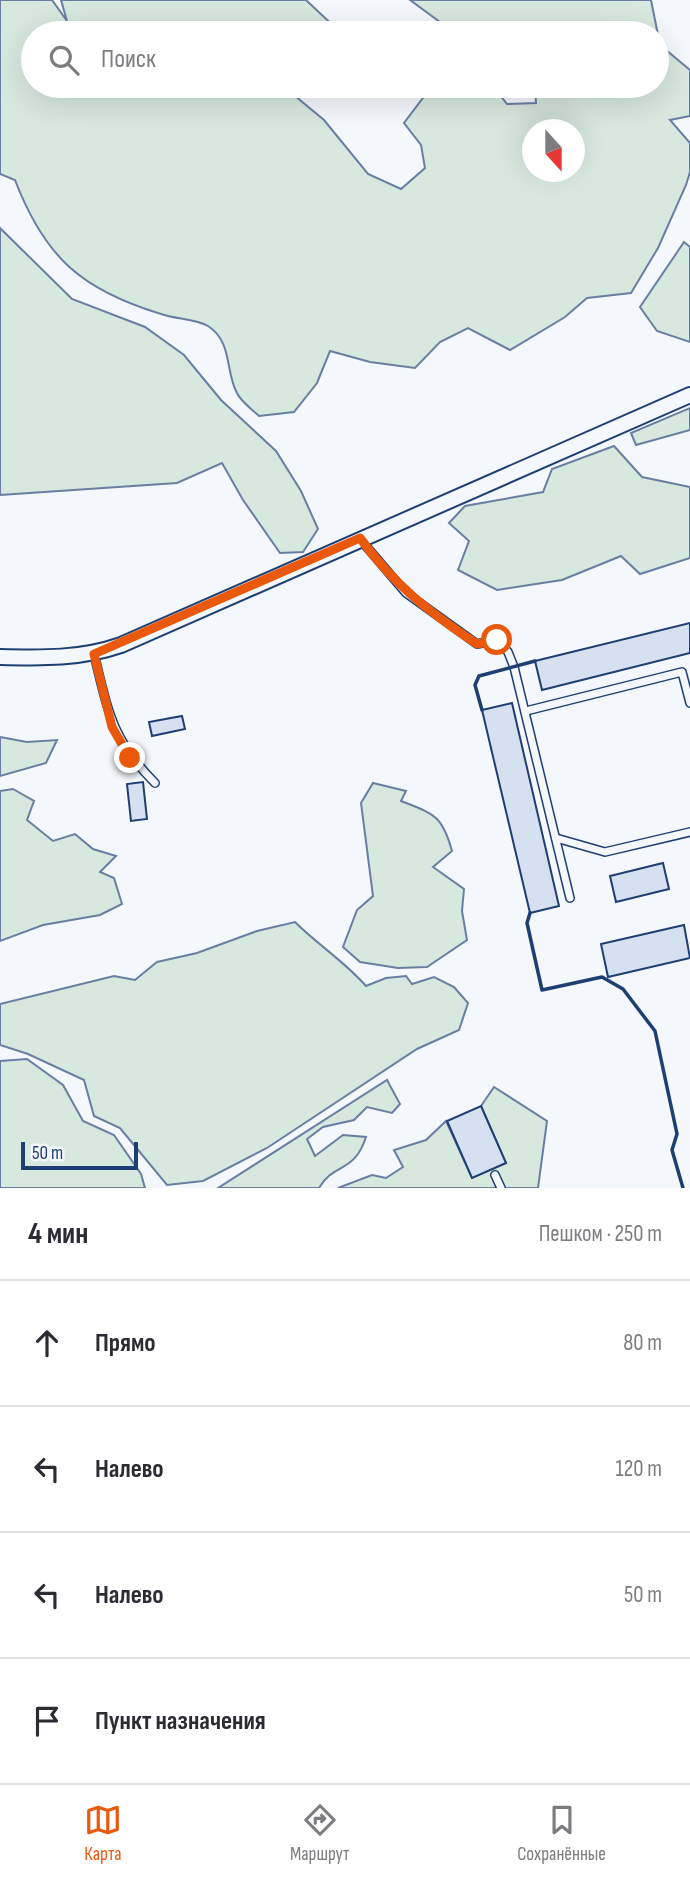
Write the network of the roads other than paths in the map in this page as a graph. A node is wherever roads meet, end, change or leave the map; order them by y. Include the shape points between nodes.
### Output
1 (690, 395) edge
2 (360, 538) junction
3 (94, 654) junction
4 (0, 657) edge
5 (690, 701) edge
6 (526, 711) junction
7 (155, 783) dead end
8 (690, 832) edge
9 (556, 838) junction
10 (570, 898) dead end
11 (495, 1175) dead end
12 (501, 1188) edge

1 - 2 street
2 - 3 street
2 - 6 lane via 406,593 477,644 497,640 508,652
3 - 4 street via 49,659
3 - 7 lane via 112,727 130,758
5 - 6 lane via 682,672
6 - 9 lane
8 - 9 lane via 605,852
9 - 10 lane
11 - 12 lane

